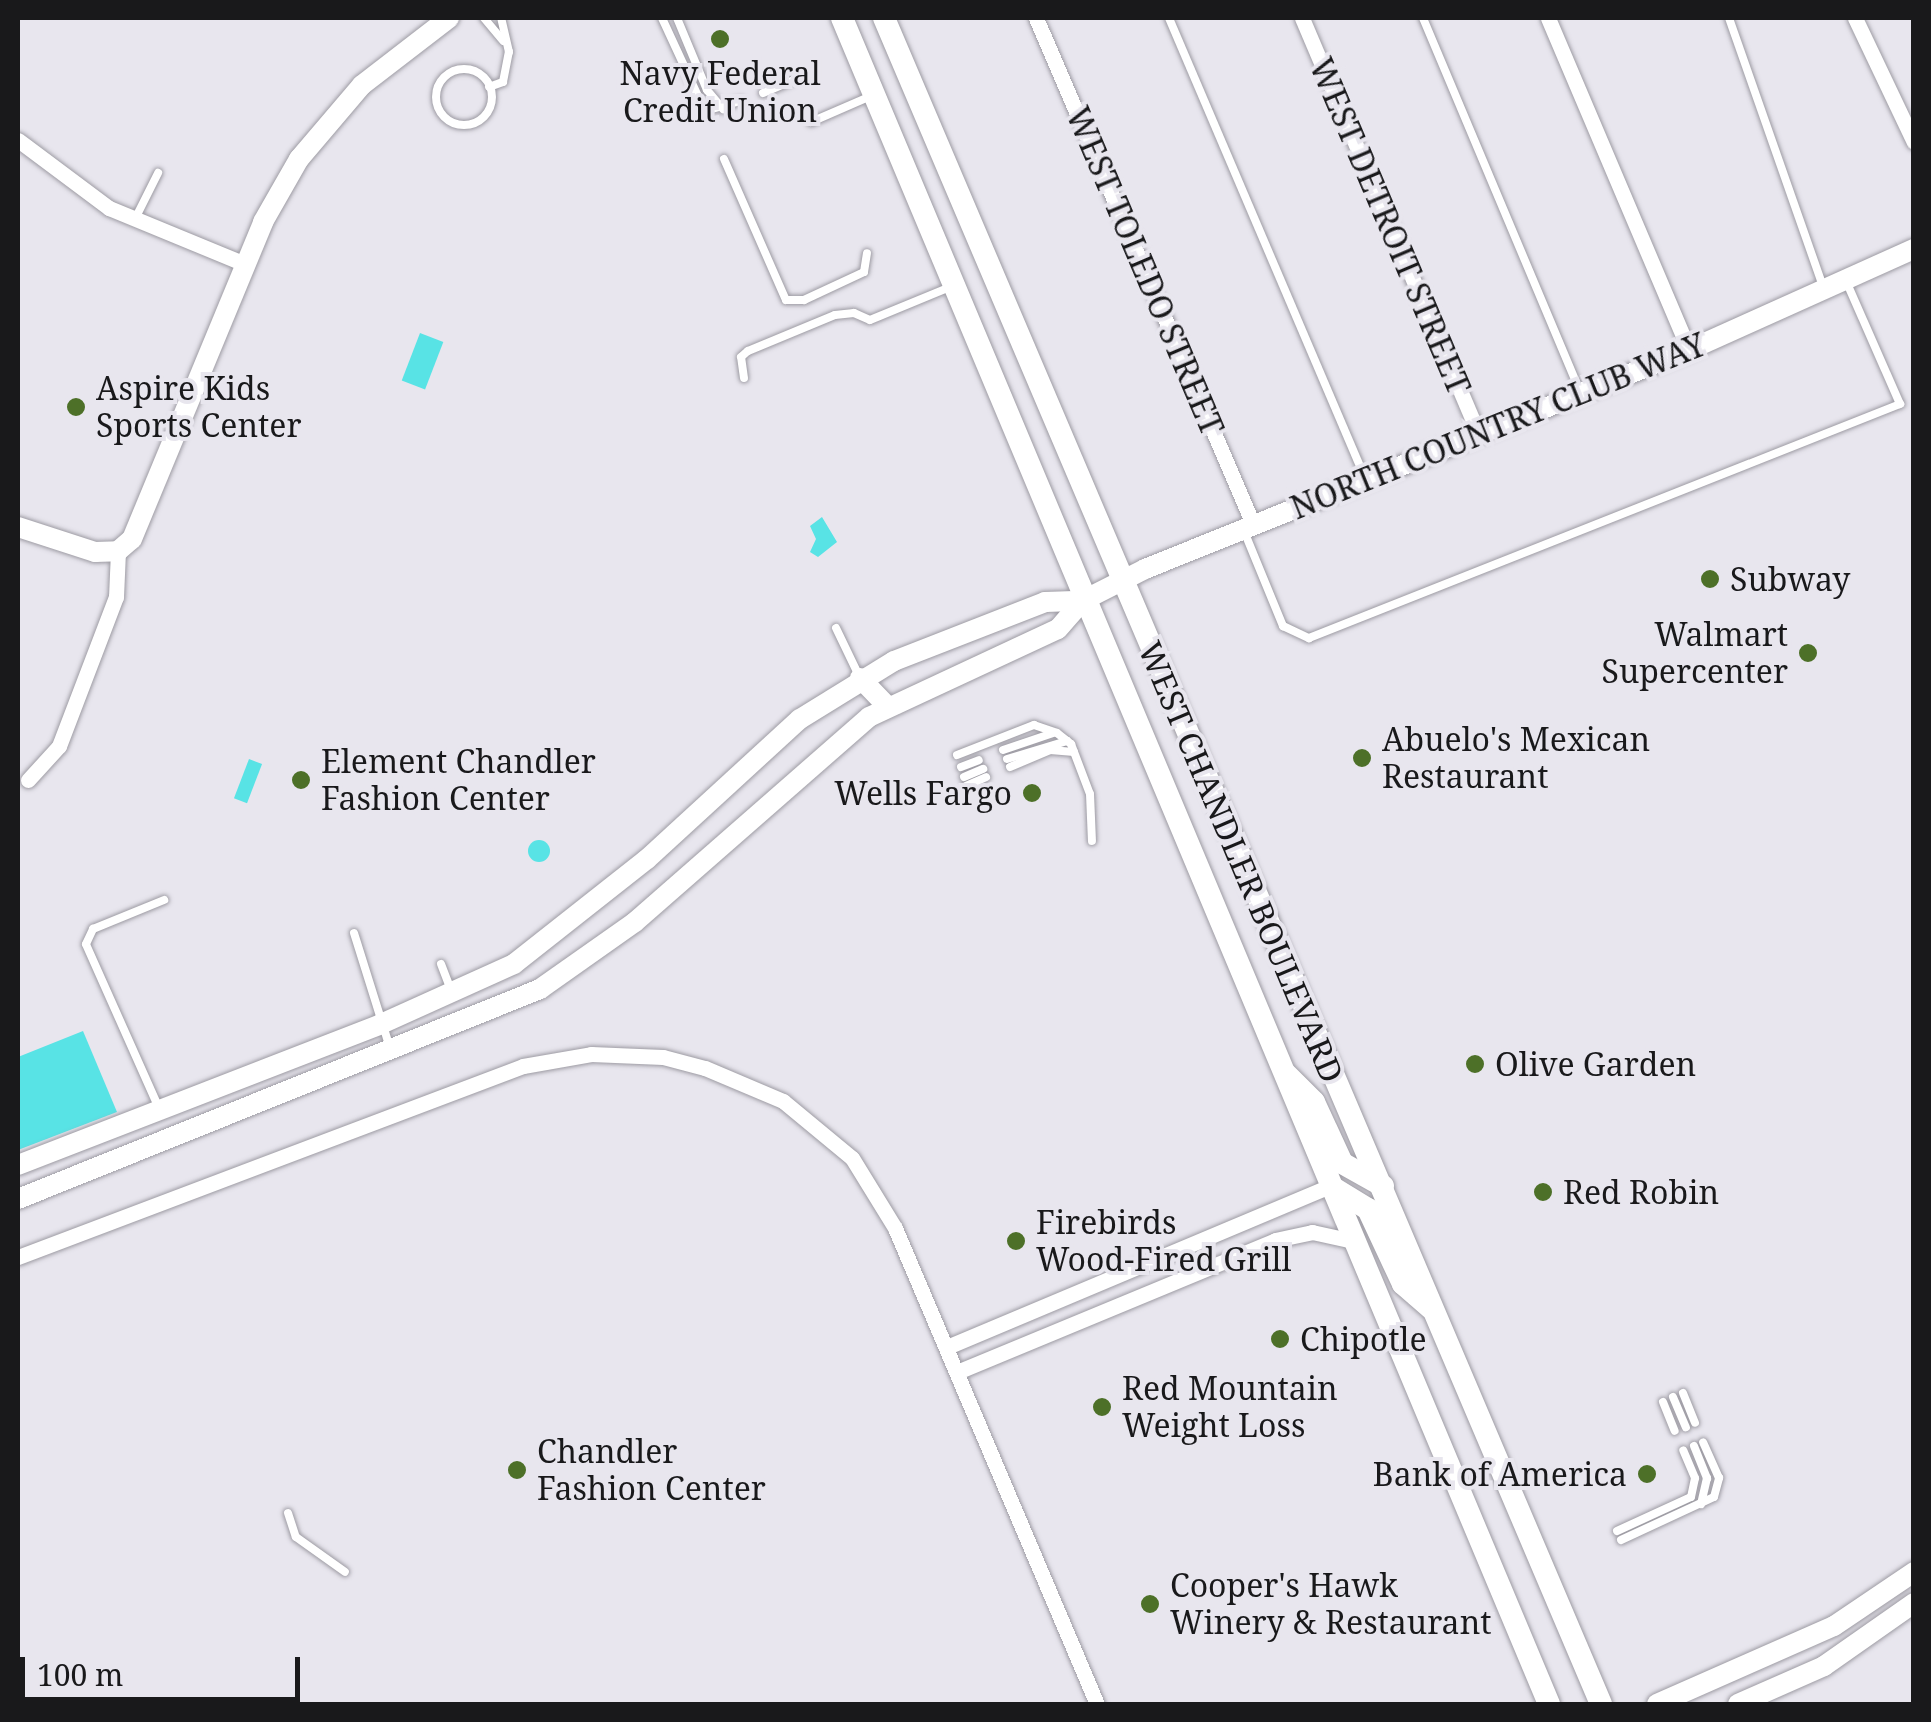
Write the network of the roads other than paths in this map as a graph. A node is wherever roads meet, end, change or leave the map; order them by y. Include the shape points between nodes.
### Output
1 (450, 18) edge
2 (484, 18) edge
3 (501, 18) edge
4 (662, 18) edge
5 (677, 18) edge
6 (842, 18) edge
7 (884, 18) edge
8 (1036, 18) edge
9 (1169, 18) edge
10 (1302, 18) edge
11 (1423, 18) edge
12 (1548, 18) edge
13 (1728, 18) edge
14 (1855, 18) edge
15 (506, 46) junction
16 (794, 80) dead end
17 (490, 87) junction
18 (763, 93) dead end
19 (875, 95) junction
20 (741, 101) dead end
21 (723, 109) junction
22 (811, 122) dead end
23 (18, 140) edge
24 (1914, 142) edge
25 (724, 160) dead end
26 (158, 173) dead end
27 (134, 221) junction
28 (1914, 249) edge
29 (867, 253) dead end
30 (245, 264) junction
31 (1847, 282) junction
32 (955, 286) junction
33 (1825, 292) junction
34 (1689, 350) junction
35 (744, 378) dead end
36 (1581, 394) junction
37 (1479, 435) junction
38 (1366, 480) junction
39 (18, 527) edge
40 (1248, 527) junction
41 (118, 550) junction
42 (1123, 583) junction
43 (1082, 601) junction
44 (836, 628) dead end
45 (860, 678) junction
46 (887, 706) junction
47 (1058, 734) junction
48 (1067, 741) junction
49 (1074, 752) junction
50 (957, 755) dead end
51 (1007, 758) junction
52 (960, 767) dead end
53 (28, 780) dead end
54 (965, 781) dead end
55 (1092, 841) dead end
56 (164, 900) dead end
57 (354, 933) dead end
58 (441, 964) dead end
59 (452, 994) junction
60 (381, 1024) junction
61 (392, 1053) junction
62 (1278, 1066) junction
63 (160, 1110) junction
64 (18, 1165) edge
65 (1330, 1186) junction
66 (1382, 1186) junction
67 (18, 1198) edge
68 (1353, 1241) junction
69 (18, 1258) edge
70 (1434, 1310) junction
71 (946, 1348) junction
72 (957, 1372) junction
73 (1678, 1395) dead end
74 (1663, 1402) dead end
75 (1690, 1425) dead end
76 (1675, 1431) dead end
77 (1698, 1444) dead end
78 (1683, 1450) dead end
79 (288, 1514) dead end
80 (344, 1572) dead end
81 (1914, 1572) edge
82 (1914, 1604) edge
83 (1097, 1704) edge
84 (1548, 1704) edge
85 (1602, 1704) edge
86 (1657, 1704) edge
87 (1738, 1704) edge

1 - 30 street via 386,64 312,142
2 - 15 lane
3 - 15 lane
4 - 21 lane via 697,100 706,112
5 - 21 lane via 707,90
6 - 19 main road, WEST CHANDLER BOULEVARD
7 - 42 main road, WEST CHANDLER BOULEVARD
8 - 40 street, WEST TOLEDO STREET
9 - 38 lane
10 - 37 street, WEST DETROIT STREET
11 - 36 lane
12 - 34 street
13 - 33 lane
14 - 24 street
15 - 17 lane via 502,82
16 - 18 lane
17 - 17 lane via 476,72 458,70 442,80 438,107 450,122 476,123 488,111
19 - 22 lane
19 - 32 main road, WEST CHANDLER BOULEVARD
20 - 21 lane
23 - 27 street via 84,194
25 - 29 lane via 786,300 804,300 864,272
26 - 27 lane
27 - 30 street
28 - 31 street, NORTH COUNTRY CLUB WAY
30 - 41 street via 140,524
31 - 33 street, NORTH COUNTRY CLUB WAY
31 - 40 lane via 1900,404 1309,638 1283,626
32 - 35 lane via 870,320 854,313 834,316 748,351 741,357
32 - 43 main road, WEST CHANDLER BOULEVARD
33 - 34 street, NORTH COUNTRY CLUB WAY
34 - 36 street, NORTH COUNTRY CLUB WAY
36 - 37 street, NORTH COUNTRY CLUB WAY
37 - 38 street, NORTH COUNTRY CLUB WAY
38 - 40 street, NORTH COUNTRY CLUB WAY
39 - 41 street via 92,551
40 - 42 street, NORTH COUNTRY CLUB WAY
41 - 53 street via 116,597 59,746
42 - 43 street, NORTH COUNTRY CLUB WAY
42 - 66 main road, WEST CHANDLER BOULEVARD
43 - 45 street via 1044,602
43 - 46 street via 1058,629
43 - 62 main road, WEST CHANDLER BOULEVARD
44 - 45 lane
45 - 46 street
45 - 59 street via 800,718 563,930
46 - 61 street via 576,967 504,1008
47 - 48 lane
47 - 50 lane via 1034,725
47 - 51 lane via 1042,733
48 - 49 lane
48 - 51 lane
49 - 51 lane
49 - 55 lane via 1090,794
52 - 54 lane via 982,769
56 - 63 lane via 93,929 86,944
57 - 60 lane
58 - 59 lane
59 - 60 street
60 - 61 lane
60 - 63 street
61 - 67 street
62 - 65 main road, WEST CHANDLER BOULEVARD
62 - 66 main road via 1314,1102 1342,1162
63 - 64 street
65 - 68 main road, WEST CHANDLER BOULEVARD
65 - 70 main road via 1368,1209 1403,1284
65 - 71 street
66 - 70 main road, WEST CHANDLER BOULEVARD
68 - 72 street via 1312,1232 1274,1240
68 - 84 main road, WEST CHANDLER BOULEVARD
69 - 71 street via 523,1066 592,1054 664,1057 783,1101 852,1158 895,1228
70 - 85 main road, WEST CHANDLER BOULEVARD
71 - 72 street
72 - 83 street
73 - 75 lane
74 - 76 lane
77 - 78 lane via 1719,1489 1698,1507 1619,1536 1690,1497 1695,1478
79 - 80 lane via 296,1537
81 - 86 street via 1834,1626
82 - 87 street via 1824,1666

